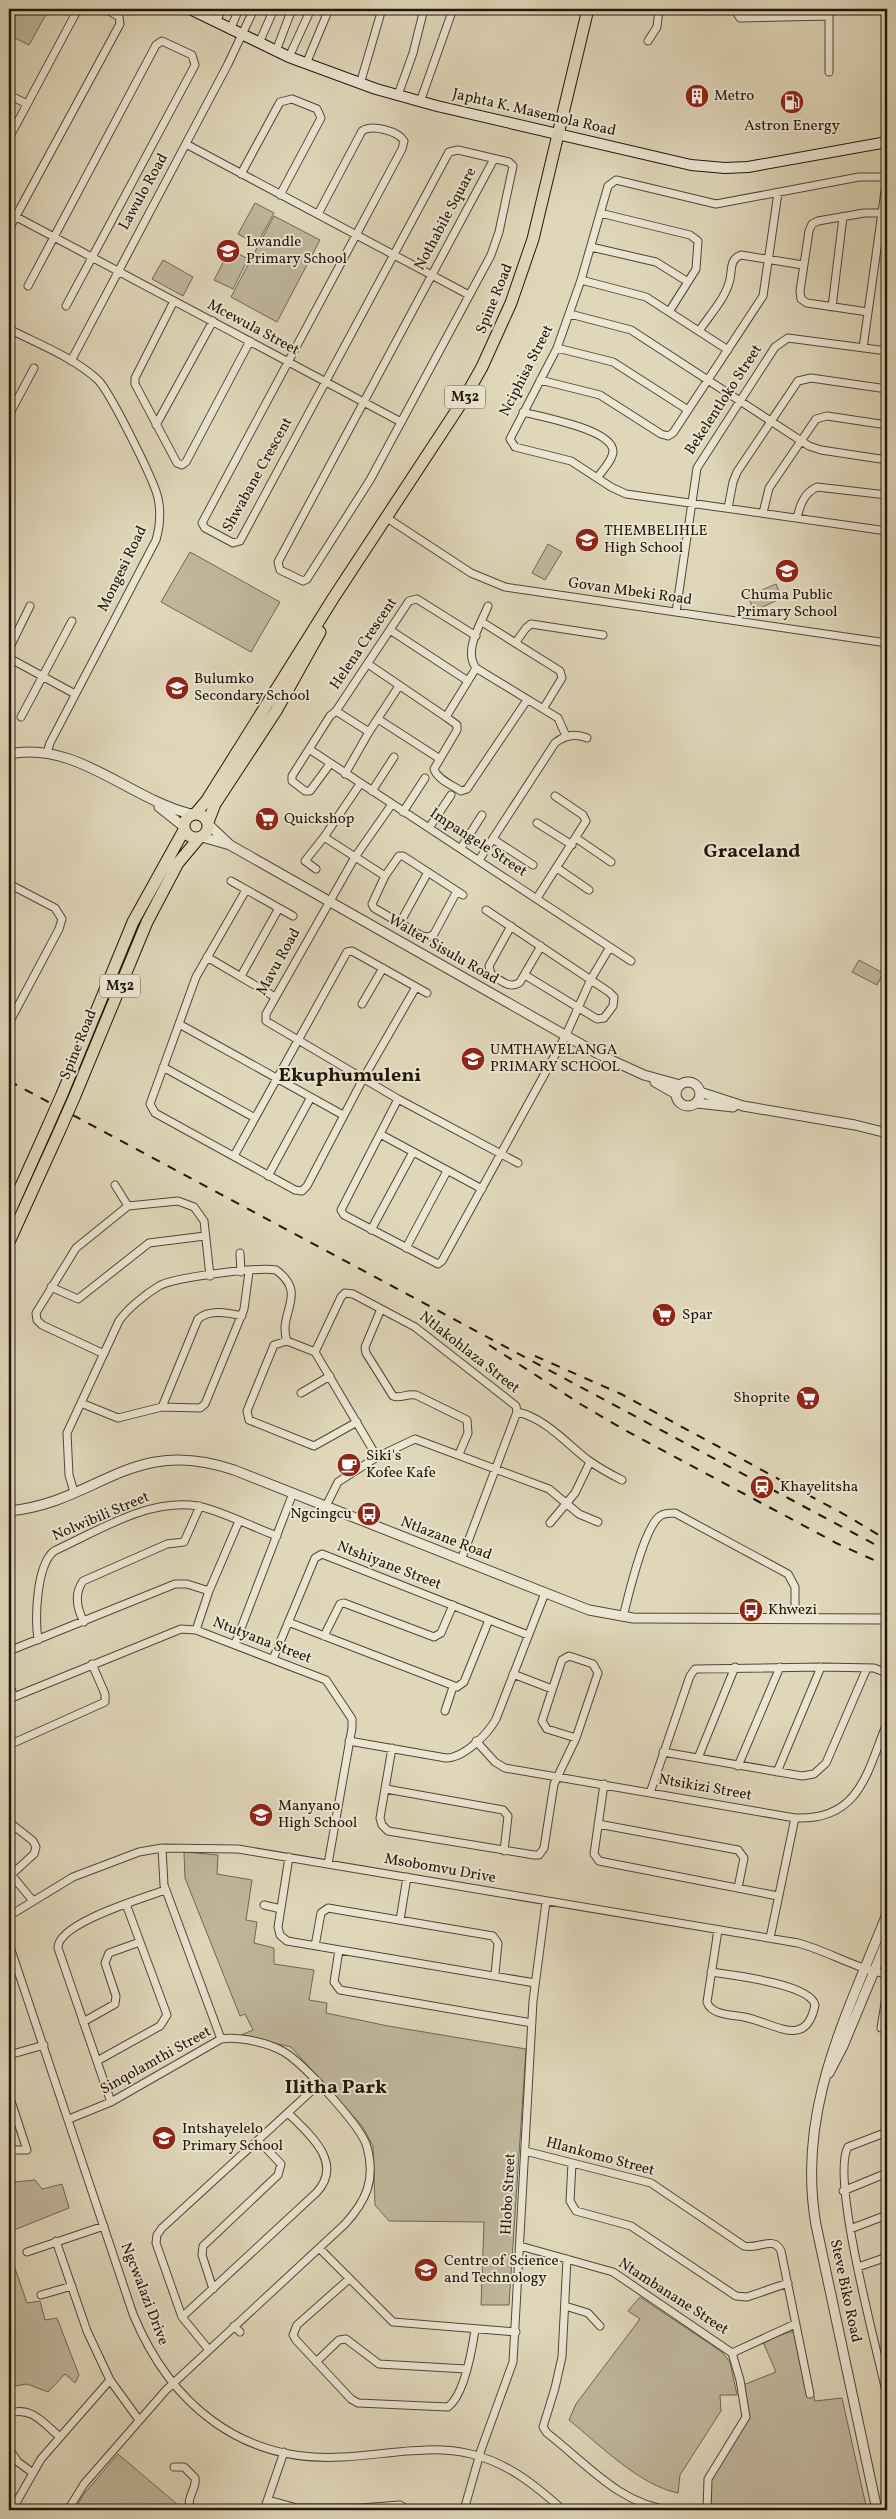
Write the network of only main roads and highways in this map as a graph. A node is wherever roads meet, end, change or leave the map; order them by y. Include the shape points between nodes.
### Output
1 (190, 9) edge
2 (588, 9) edge
3 (201, 11) edge
4 (559, 133) junction
5 (887, 142) edge
6 (354, 569) junction
7 (193, 814) junction
8 (208, 824) junction
9 (184, 828) junction
10 (200, 837) junction
11 (9, 1213) edge
12 (9, 1242) edge

1 - 3 main road, Japhta K. Masemola Road
2 - 4 main road, Spine Road / M32
3 - 4 main road, Japhta K. Masemola Road via 230,30 276,52 360,84 420,102
4 - 5 main road, Japhta K. Masemola Road via 676,162 725,168 762,165
4 - 6 main road, Spine Road / M32 via 533,239 496,336 464,399
6 - 7 main road, Spine Road / M32 via 207,800
6 - 8 main road, Spine Road / M32 via 300,670 215,804
7 - 8 main road via 204,815
7 - 9 main road, Spine Road / M32 via 185,819
8 - 10 main road, Spine Road / M32 via 207,832
9 - 10 main road via 190,836
9 - 11 main road, Spine Road / M32, bridge via 132,922 63,1092
10 - 12 main road, Spine Road / M32, bridge via 178,863 147,922 74,1098

